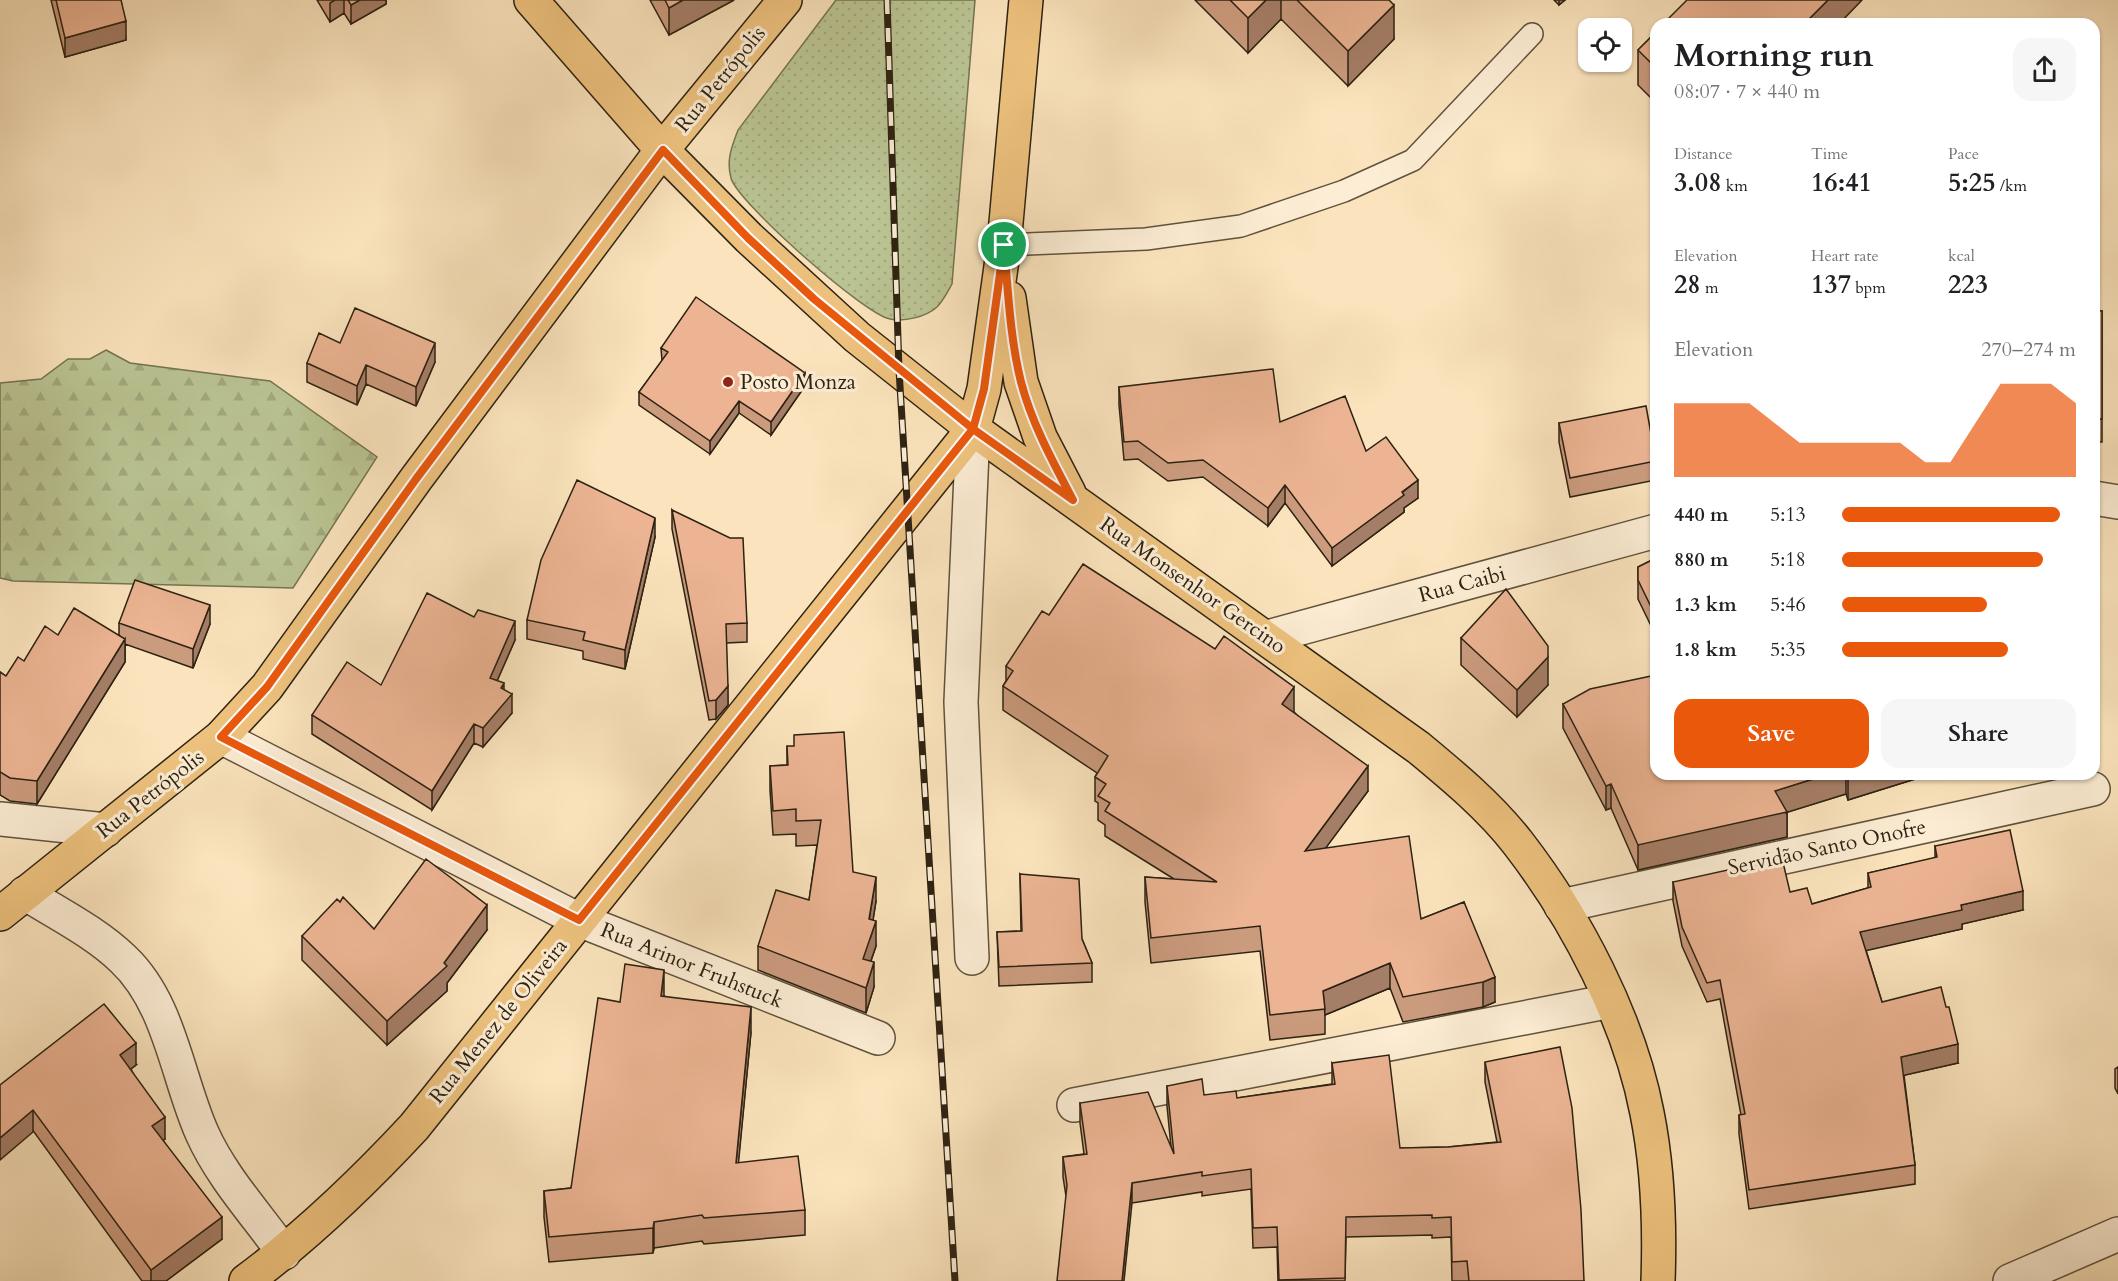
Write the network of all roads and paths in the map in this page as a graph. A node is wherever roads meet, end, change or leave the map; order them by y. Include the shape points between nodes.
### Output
1 (531, 0) edge
2 (785, 0) edge
3 (1026, 0) edge
4 (1532, 34) dead end
5 (663, 150) junction
6 (1004, 245) junction
7 (973, 429) junction
8 (2100, 499) edge
9 (1073, 500) junction
10 (2118, 502) edge
11 (1650, 533) edge
12 (1268, 637) junction
13 (221, 737) junction
14 (2093, 789) dead end
15 (0, 819) edge
16 (106, 830) junction
17 (25, 893) junction
18 (1561, 906) junction
19 (0, 914) edge
20 (579, 920) junction
21 (972, 958) dead end
22 (1611, 1001) junction
23 (878, 1038) dead end
24 (1074, 1105) dead end
25 (2118, 1234) edge
26 (284, 1253) junction
27 (246, 1281) edge
28 (1658, 1281) edge
29 (2010, 1281) edge

1 - 5 main road, Rua Monsenhor Gercino
2 - 5 main road, Rua Petrópolis
3 - 6 main road
4 - 6 lane via 1413,160 1344,190 1240,226 1146,239
5 - 7 main road, Rua Monsenhor Gercino via 814,299
5 - 13 main road, Rua Petrópolis via 416,479 267,687
6 - 7 main road via 984,389
6 - 9 main road via 1012,335 1021,382 1040,437
7 - 9 main road, Rua Monsenhor Gercino
7 - 20 main road, Rua Menez de Oliveira
7 - 21 street via 961,702
8 - 10 street
9 - 12 main road, Rua Monsenhor Gercino
11 - 12 street, Rua Caibi
12 - 18 main road, Rua Monsenhor Gercino via 1419,748 1472,793 1517,842
13 - 16 main road, Rua Petrópolis
13 - 20 street, Rua Arinor Fruhstuck
14 - 18 street, Servidão Santo Onofre
15 - 16 street
16 - 17 main road, Rua Petrópolis
17 - 19 main road, Rua Petrópolis
17 - 26 street via 118,954 148,992 202,1134 216,1160
18 - 22 main road, Rua Monsenhor Gercino
20 - 23 street, Rua Arinor Fruhstuck
20 - 26 main road, Rua Menez de Oliveira via 414,1127 362,1183
22 - 24 street
22 - 28 main road, Rua Monsenhor Gercino via 1647,1112 1656,1182
25 - 29 street
26 - 27 main road, Rua Menez de Oliveira

